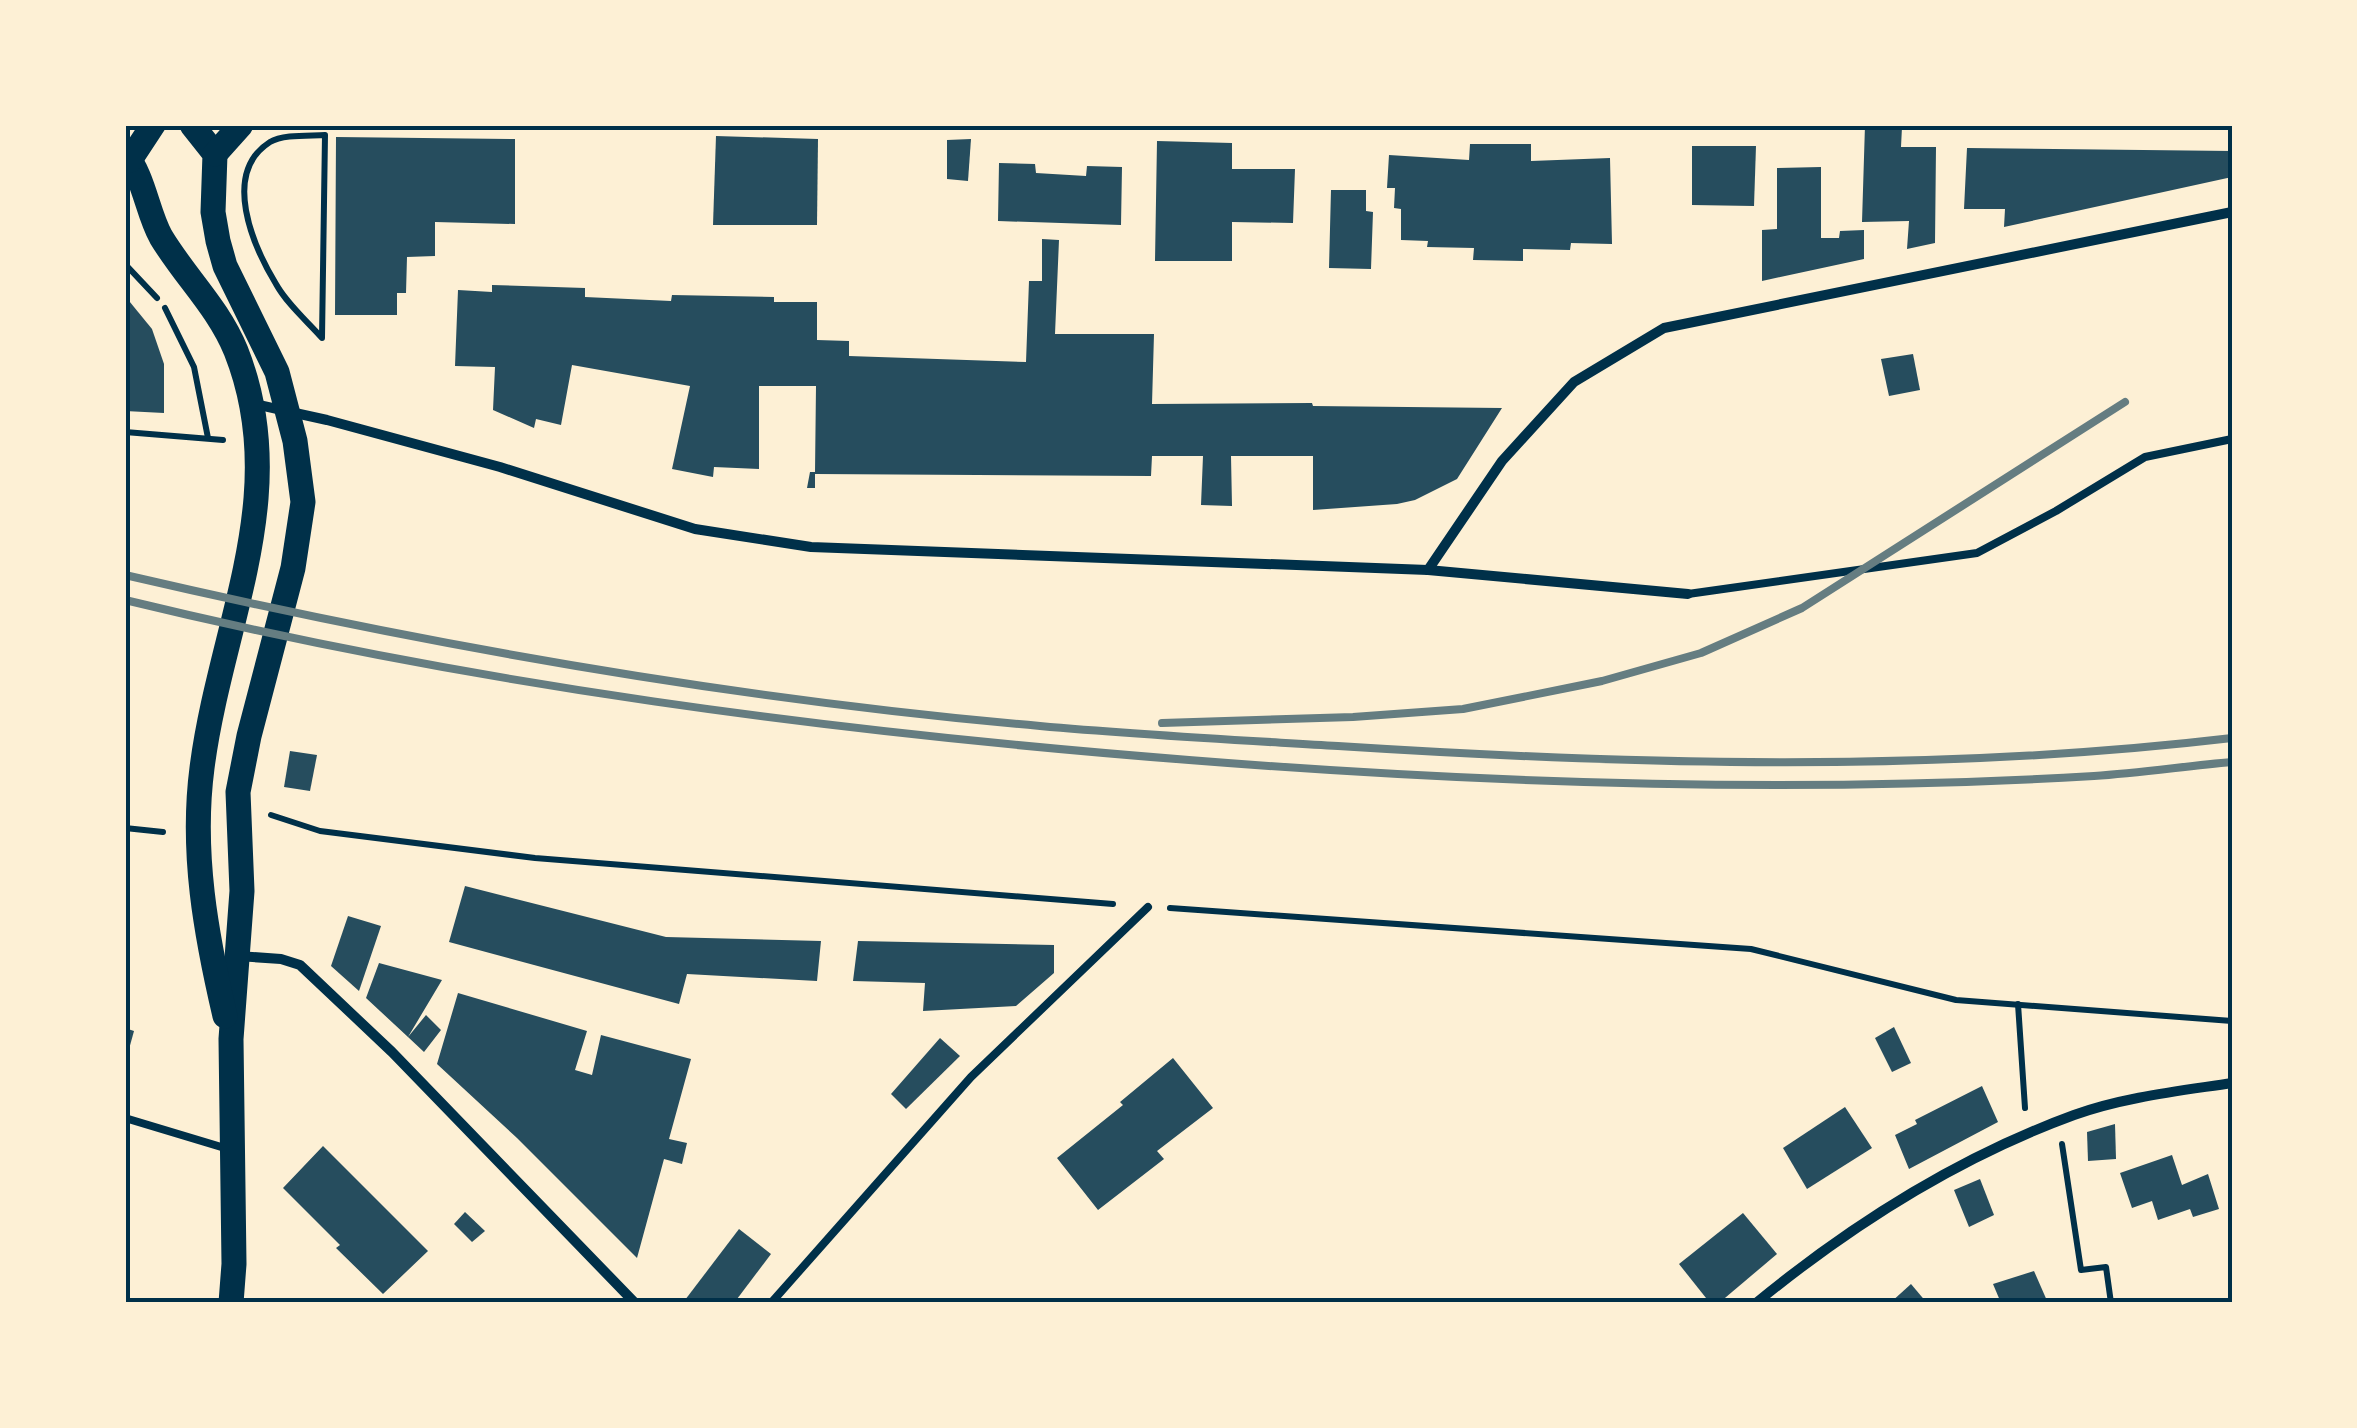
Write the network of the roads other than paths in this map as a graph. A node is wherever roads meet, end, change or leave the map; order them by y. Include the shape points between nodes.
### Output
1 (153, 125) edge
2 (192, 125) edge
3 (241, 125) edge
4 (215, 154) junction
5 (128, 157) edge
6 (2232, 212) edge
7 (251, 404) junction
8 (288, 412) junction
9 (2232, 440) edge
10 (1428, 570) junction
11 (1688, 594) joint
12 (1148, 907) dead end
13 (211, 954) junction
14 (238, 956) junction
15 (231, 1039) junction
16 (2232, 1083) edge
17 (125, 1118) edge
18 (233, 1150) junction
19 (231, 1303) edge
20 (635, 1303) edge
21 (771, 1303) edge
22 (1756, 1303) edge

1 - 5 main road
2 - 4 main road
3 - 4 main road
4 - 8 main road via 218,241
5 - 7 main road via 161,236 227,332
6 - 10 street via 1664,328 1574,382 1502,461
7 - 8 street
7 - 13 main road via 258,442 254,530 202,769 198,834
8 - 10 street via 695,529 810,547
8 - 14 main road via 302,502 238,792
9 - 11 lane via 2145,456 1978,552
10 - 11 street
12 - 21 lane via 971,1077
13 - 14 street
13 - 15 main road
14 - 15 main road
14 - 20 street via 300,965
15 - 18 main road
16 - 22 street via 2076,1114 2028,1135 1826,1248
17 - 18 lane
18 - 19 main road

